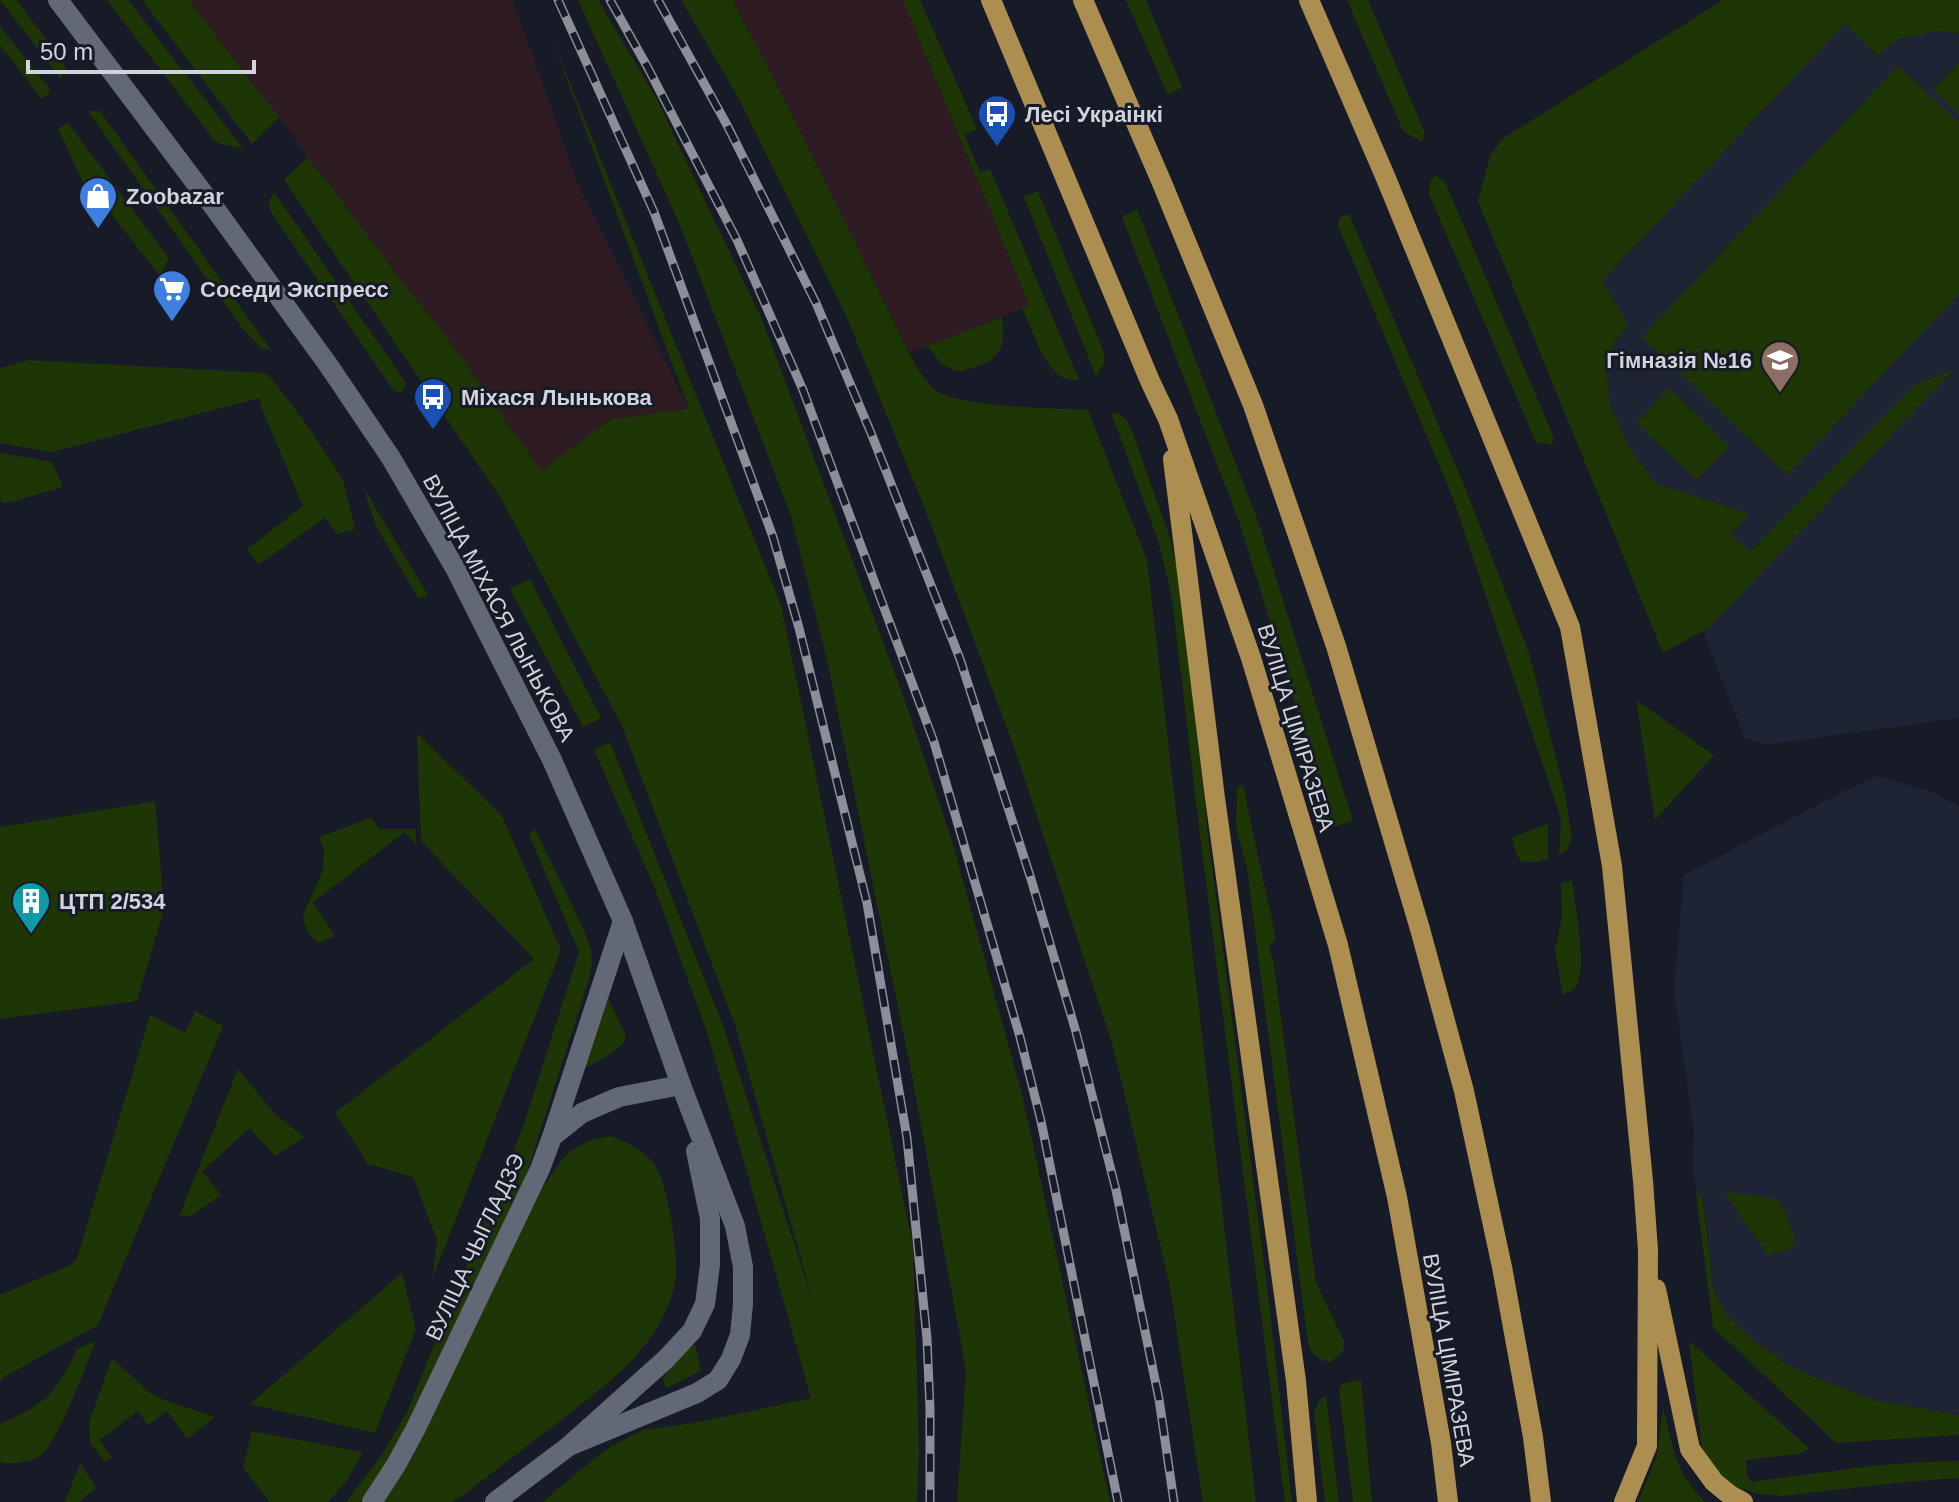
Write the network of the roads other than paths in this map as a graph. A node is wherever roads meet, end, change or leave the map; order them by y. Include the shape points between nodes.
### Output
1 (58, 0) edge
2 (991, 0) edge
3 (1083, 0) edge
4 (1309, 0) edge
5 (1168, 419) junction
6 (623, 921) junction
7 (681, 1085) junction
8 (552, 1137) junction
9 (1648, 1250) junction
10 (569, 1446) junction
11 (372, 1502) edge
12 (495, 1502) edge
13 (1307, 1502) edge
14 (1448, 1502) edge
15 (1541, 1502) edge
16 (1624, 1502) edge
17 (1743, 1502) edge

1 - 6 street, ВУЛІЦА МІХАСЯ ЛЫНЬКОВА via 216,210 391,458 523,700
2 - 5 main road, ВУЛІЦА ЦІМІРАЗЕВА
3 - 15 main road via 1253,405 1336,646 1464,1091 1502,1267
4 - 9 main road via 1570,627 1612,866
5 - 13 main road via 1296,1381
5 - 14 main road, ВУЛІЦА ЦІМІРАЗЕВА via 1251,658 1338,945 1397,1197
6 - 7 street, ВУЛІЦА МІХАСЯ ЛЫНЬКОВА
6 - 8 street
7 - 8 street, ВУЛІЦА ЧЫГЛАДЗЭ via 619,1097 582,1113
7 - 10 street, ВУЛІЦА МІХАСЯ ЛЫНЬКОВА via 710,1219 705,1304 692,1331 666,1359
7 - 10 street, ВУЛІЦА МІХАСЯ ЛЫНЬКОВА via 735,1226 743,1267 740,1335 718,1380
8 - 11 street, ВУЛІЦА ЧЫГЛАДЗЭ via 416,1428
9 - 16 main road via 1647,1446
9 - 17 main road via 1690,1449 1714,1482
10 - 12 street, ВУЛІЦА МІХАСЯ ЛЫНЬКОВА

